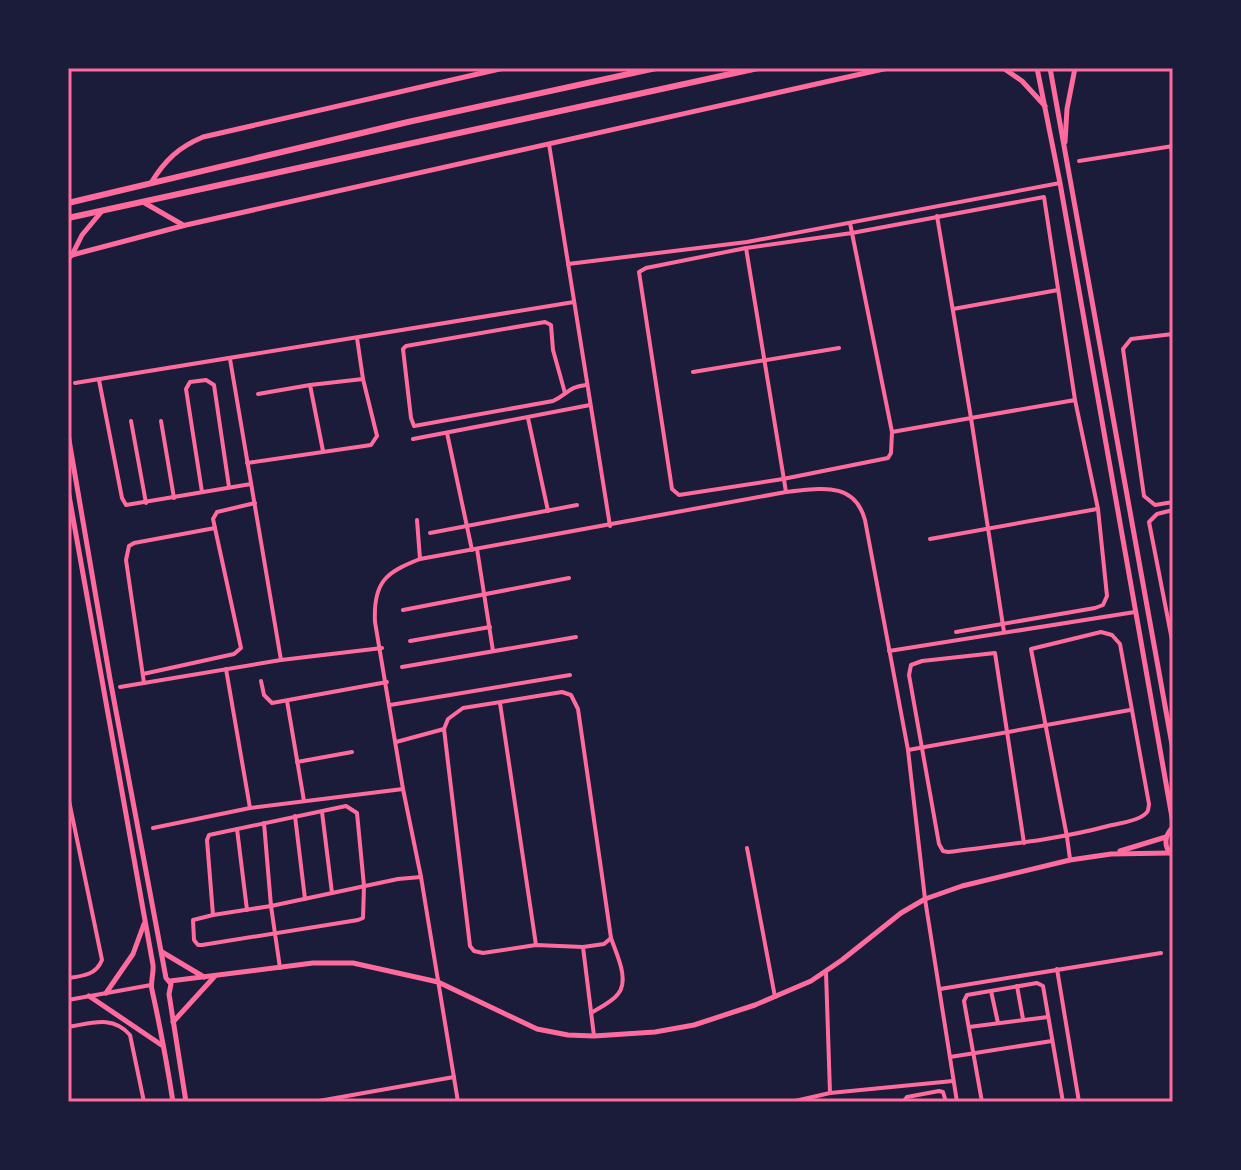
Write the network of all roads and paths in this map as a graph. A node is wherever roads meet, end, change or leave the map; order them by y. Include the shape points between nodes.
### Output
1 (504, 68) edge
2 (656, 68) edge
3 (758, 68) edge
4 (888, 68) edge
5 (1003, 68) edge
6 (1037, 68) edge
7 (1050, 68) edge
8 (1075, 68) edge
9 (876, 70) edge
10 (1046, 107) junction
11 (549, 144) junction
12 (1172, 146) edge
13 (1066, 160) junction
14 (1173, 160) edge
15 (1079, 161) dead end
16 (151, 183) junction
17 (1060, 183) junction
18 (68, 196) edge
19 (76, 201) junction
20 (142, 201) junction
21 (68, 203) edge
22 (102, 210) junction
23 (937, 216) junction
24 (68, 218) edge
25 (850, 223) junction
26 (184, 226) junction
27 (852, 233) junction
28 (746, 248) junction
29 (70, 257) edge
30 (568, 264) junction
31 (1058, 290) junction
32 (574, 302) junction
33 (953, 309) junction
34 (1173, 334) edge
35 (357, 338) junction
36 (839, 348) dead end
37 (230, 359) junction
38 (766, 361) junction
39 (693, 372) dead end
40 (363, 379) junction
41 (99, 380) junction
42 (75, 383) dead end
43 (310, 385) junction
44 (586, 385) junction
45 (565, 393) junction
46 (258, 394) dead end
47 (1075, 400) junction
48 (590, 405) junction
49 (528, 418) junction
50 (971, 418) junction
51 (131, 421) dead end
52 (161, 421) dead end
53 (892, 432) junction
54 (447, 433) junction
55 (68, 434) edge
56 (413, 439) dead end
57 (323, 451) junction
58 (247, 463) junction
59 (783, 479) junction
60 (251, 484) junction
61 (230, 488) junction
62 (68, 490) edge
63 (202, 492) junction
64 (786, 492) junction
65 (174, 498) junction
66 (1173, 502) edge
67 (146, 503) junction
68 (255, 503) junction
69 (577, 505) dead end
70 (1098, 509) junction
71 (1173, 510) edge
72 (548, 511) junction
73 (417, 520) dead end
74 (466, 526) junction
75 (610, 526) junction
76 (215, 528) junction
77 (988, 528) junction
78 (430, 533) dead end
79 (930, 539) dead end
80 (475, 550) junction
81 (420, 559) junction
82 (569, 578) dead end
83 (485, 595) junction
84 (403, 610) dead end
85 (1135, 612) junction
86 (1003, 625) junction
87 (490, 627) junction
88 (956, 632) dead end
89 (1004, 632) junction
90 (576, 637) dead end
91 (410, 641) dead end
92 (1173, 645) edge
93 (382, 648) junction
94 (493, 651) junction
95 (888, 651) junction
96 (281, 660) junction
97 (402, 667) dead end
98 (226, 669) junction
99 (143, 674) junction
100 (570, 675) dead end
101 (261, 681) dead end
102 (387, 682) junction
103 (144, 683) junction
104 (120, 687) dead end
105 (287, 701) junction
106 (500, 703) junction
107 (390, 705) junction
108 (1130, 710) junction
109 (1046, 725) junction
110 (444, 729) junction
111 (1007, 732) junction
112 (395, 743) junction
113 (922, 748) junction
114 (908, 750) junction
115 (1173, 750) edge
116 (352, 752) dead end
117 (297, 762) junction
118 (403, 789) junction
119 (68, 796) edge
120 (304, 801) junction
121 (250, 808) junction
122 (321, 811) junction
123 (295, 816) junction
124 (264, 823) junction
125 (1173, 825) edge
126 (153, 828) dead end
127 (237, 828) junction
128 (1067, 837) junction
129 (1166, 837) junction
130 (1024, 843) junction
131 (747, 848) dead end
132 (1111, 854) junction
133 (1171, 855) edge
134 (1070, 860) junction
135 (421, 877) junction
136 (364, 886) junction
137 (332, 893) junction
138 (305, 899) junction
139 (925, 899) junction
140 (271, 906) junction
141 (247, 910) junction
142 (213, 915) junction
143 (145, 922) junction
144 (275, 934) junction
145 (611, 938) junction
146 (536, 945) junction
147 (583, 947) junction
148 (161, 951) junction
149 (1161, 953) dead end
150 (280, 968) junction
151 (1057, 969) junction
152 (826, 972) junction
153 (215, 976) junction
154 (204, 977) junction
155 (68, 978) edge
156 (168, 979) junction
157 (153, 982) junction
158 (438, 982) junction
159 (1017, 986) junction
160 (940, 989) junction
161 (991, 991) junction
162 (106, 993) junction
163 (154, 994) junction
164 (169, 994) junction
165 (89, 996) junction
166 (775, 997) junction
167 (68, 1000) edge
168 (591, 1013) junction
169 (1048, 1017) junction
170 (1023, 1020) junction
171 (173, 1022) junction
172 (998, 1023) junction
173 (68, 1027) edge
174 (969, 1027) junction
175 (594, 1036) junction
176 (1052, 1041) junction
177 (164, 1046) junction
178 (974, 1053) junction
179 (950, 1057) junction
180 (454, 1077) junction
181 (953, 1081) junction
182 (830, 1093) junction
183 (326, 1101) edge
184 (795, 1101) edge
185 (144, 1102) edge
186 (173, 1102) edge
187 (186, 1102) edge
188 (313, 1102) edge
189 (458, 1102) edge
190 (903, 1102) edge
191 (946, 1102) edge
192 (957, 1102) edge
193 (982, 1102) edge
194 (1063, 1102) edge
195 (1079, 1102) edge

1 - 16 main road via 203,137 181,146
2 - 16 highway
3 - 20 highway
4 - 9 main road
5 - 10 main road
6 - 10 main road
7 - 13 main road
8 - 13 main road
9 - 11 main road
10 - 17 main road
11 - 26 main road
11 - 30 street
12 - 14 street
12 - 15 street
13 - 115 main road
16 - 19 highway
17 - 25 street
17 - 85 main road
18 - 19 main road
19 - 21 highway
20 - 22 highway
20 - 26 main road
22 - 24 highway
22 - 29 main road
23 - 27 street
23 - 31 street via 1044,197
23 - 33 street
25 - 27 street
25 - 30 street
26 - 29 main road
27 - 28 street
27 - 53 street
28 - 38 street
28 - 59 street via 641,269 645,320 675,493
30 - 32 street
31 - 33 street
31 - 47 street
32 - 35 street
32 - 44 street
33 - 50 street
34 - 66 street via 1131,339 1123,349 1144,496 1155,505
35 - 37 street
35 - 40 street
36 - 38 street
37 - 41 street
37 - 58 street
38 - 39 street
38 - 59 street
40 - 43 street
40 - 57 street via 376,442
41 - 42 street
41 - 67 street via 123,501
43 - 46 street
43 - 57 street
44 - 45 street
44 - 48 street
45 - 45 street via 553,401 414,426 403,349 545,322 551,325
47 - 50 street
47 - 70 street
48 - 49 street
48 - 75 street
49 - 54 street
49 - 72 street
50 - 53 street
50 - 77 street
51 - 67 street
52 - 65 street
53 - 59 street via 891,453 885,460
54 - 56 street
54 - 74 street
55 - 148 main road
57 - 58 street
58 - 60 street
59 - 64 street
60 - 61 street
60 - 68 street
61 - 63 street
61 - 63 street via 214,385 190,382 186,389
62 - 143 main road
63 - 65 street
64 - 75 street
64 - 95 street via 831,488 861,505
65 - 67 street
68 - 76 street via 217,512
68 - 96 street
69 - 72 street
70 - 77 street
70 - 86 street via 1107,596 1103,605
71 - 92 street via 1149,522
72 - 74 street
73 - 81 street
74 - 78 street
74 - 80 street
75 - 80 street
76 - 99 street via 129,546 126,560
76 - 99 street via 241,648 234,654
77 - 79 street
77 - 86 street
80 - 81 street
80 - 83 street
81 - 93 street via 393,569 378,593 375,622
82 - 83 street
83 - 84 street
83 - 87 street
85 - 89 street
85 - 125 main road
86 - 88 street
86 - 89 street
87 - 91 street
87 - 94 street
89 - 95 street
90 - 94 street
93 - 96 street
93 - 102 street
94 - 97 street
95 - 114 street
96 - 98 street
98 - 103 street
98 - 121 street
99 - 103 street
100 - 107 street
101 - 105 street via 267,700
102 - 105 street
102 - 107 street
103 - 104 street
105 - 117 street
106 - 110 street via 463,708
106 - 145 street via 562,692 575,702
106 - 146 street
107 - 112 street
108 - 109 street
108 - 109 street via 1120,644 1101,632 1031,649
108 - 128 street via 1148,810 1143,816
109 - 111 street
109 - 128 street
110 - 112 street
110 - 146 street via 470,946 483,953
111 - 113 street
111 - 113 street via 995,653 922,661 911,665 909,675
111 - 130 street
112 - 118 street
113 - 114 street
113 - 130 street via 943,851
114 - 139 street
116 - 117 street
117 - 120 street
118 - 120 street
118 - 135 street
119 - 155 street via 102,960 88,975
120 - 121 street
121 - 126 street
122 - 123 street
122 - 136 street via 346,806 357,813
122 - 137 street
123 - 124 street
123 - 138 street
124 - 127 street
124 - 140 street
125 - 129 main road
127 - 141 street
127 - 142 street via 213,833 207,840
128 - 130 street
128 - 134 street
129 - 132 main road
129 - 133 main road
131 - 166 street
132 - 133 main road
132 - 134 main road
134 - 139 main road
135 - 136 street
135 - 158 street
136 - 137 street
136 - 144 street via 363,918
137 - 138 street
138 - 140 street
139 - 152 main road
139 - 160 street
140 - 141 street
140 - 144 street
141 - 142 street
142 - 144 street via 193,920 198,945
143 - 157 main road
143 - 162 main road via 133,954
144 - 150 street
145 - 147 street
145 - 168 street via 621,988
146 - 147 street
147 - 168 street
148 - 154 main road
148 - 156 main road
149 - 151 street
150 - 153 main road
150 - 158 main road via 353,963
151 - 160 street
151 - 195 street
152 - 166 main road
152 - 182 street
153 - 154 main road
153 - 171 main road
154 - 156 main road
156 - 157 main road
156 - 164 main road
157 - 162 street
157 - 163 main road
158 - 175 main road via 520,1023
158 - 180 street
159 - 161 street
159 - 169 street via 1043,986
159 - 170 street
160 - 179 street
161 - 172 street
161 - 174 street via 967,995
162 - 165 street
163 - 164 main road
163 - 177 main road
164 - 171 main road
165 - 167 street
165 - 177 main road
166 - 175 main road via 694,1025
168 - 175 street
169 - 170 street
169 - 176 street
170 - 172 street
171 - 187 main road
172 - 174 street
173 - 185 street via 110,1021 126,1030
174 - 178 street
176 - 178 street
176 - 194 street
177 - 186 main road
178 - 179 street
178 - 193 street
179 - 181 street
180 - 183 street
180 - 189 street
181 - 182 street
181 - 192 street
182 - 184 street
183 - 188 street
190 - 191 street via 939,1091

